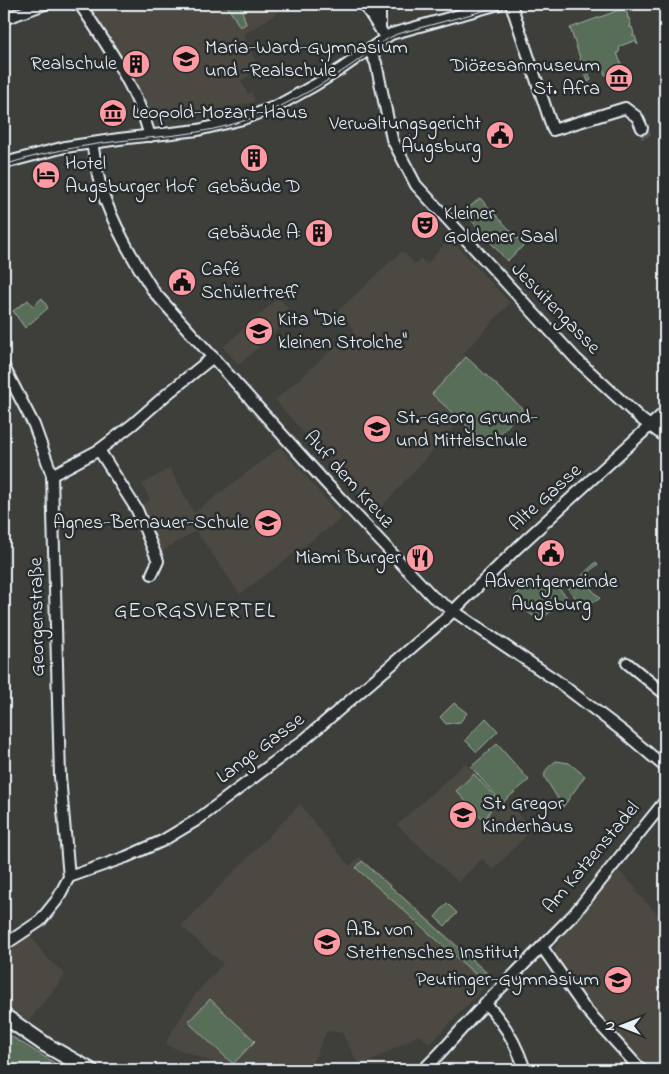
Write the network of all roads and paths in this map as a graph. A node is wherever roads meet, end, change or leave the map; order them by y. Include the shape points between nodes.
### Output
1 (77, 4) edge
2 (364, 4) edge
3 (380, 4) edge
4 (500, 4) edge
5 (511, 4) edge
6 (42, 5) edge
7 (479, 6) edge
8 (4, 19) edge
9 (383, 32) junction
10 (369, 49) junction
11 (642, 128) tunnel mouth
12 (150, 136) junction
13 (92, 142) junction
14 (4, 162) edge
15 (213, 357) junction
16 (4, 367) edge
17 (665, 412) edge
18 (651, 426) junction
19 (665, 437) edge
20 (99, 450) junction
21 (52, 475) junction
22 (152, 574) dead end
23 (452, 612) junction
24 (627, 662) dead end
25 (665, 694) edge
26 (665, 767) edge
27 (665, 801) edge
28 (69, 877) junction
29 (4, 945) edge
30 (542, 947) junction
31 (485, 1003) junction
32 (4, 1016) edge
33 (90, 1070) edge
34 (423, 1070) edge
35 (526, 1070) edge
36 (641, 1070) edge

1 - 12 street via 131,87
2 - 9 street
3 - 9 street
4 - 7 street
5 - 11 street via 553,130 625,108 637,117
6 - 8 street
7 - 9 street via 404,30
9 - 10 street
10 - 12 street via 315,85 258,113 216,126
10 - 18 street, Jesuitengasse via 376,63 392,139 416,185 576,359
12 - 13 street
13 - 14 street
13 - 15 street, Auf dem Kreuz via 101,188 110,213 138,267 154,292
15 - 20 street
15 - 23 street, Auf dem Kreuz via 367,528 433,597
16 - 21 street, Georgenstraße via 34,425
17 - 18 street, Alte Gasse
18 - 19 street, Jesuitengasse
18 - 23 street, Alte Gasse
20 - 21 street
20 - 22 street via 137,510 158,561
21 - 28 street, Georgenstraße via 60,777
23 - 26 street, Auf dem Kreuz via 557,681
23 - 28 street, Lange Gasse via 304,739 197,820 156,844
24 - 25 street
27 - 30 street, Am Katzenstadel via 588,899
28 - 29 street via 40,921
30 - 31 street, Am Katzenstadel
30 - 36 street via 583,1006
31 - 34 street, Am Katzenstadel
31 - 35 street via 498,1016 516,1044
32 - 33 street

